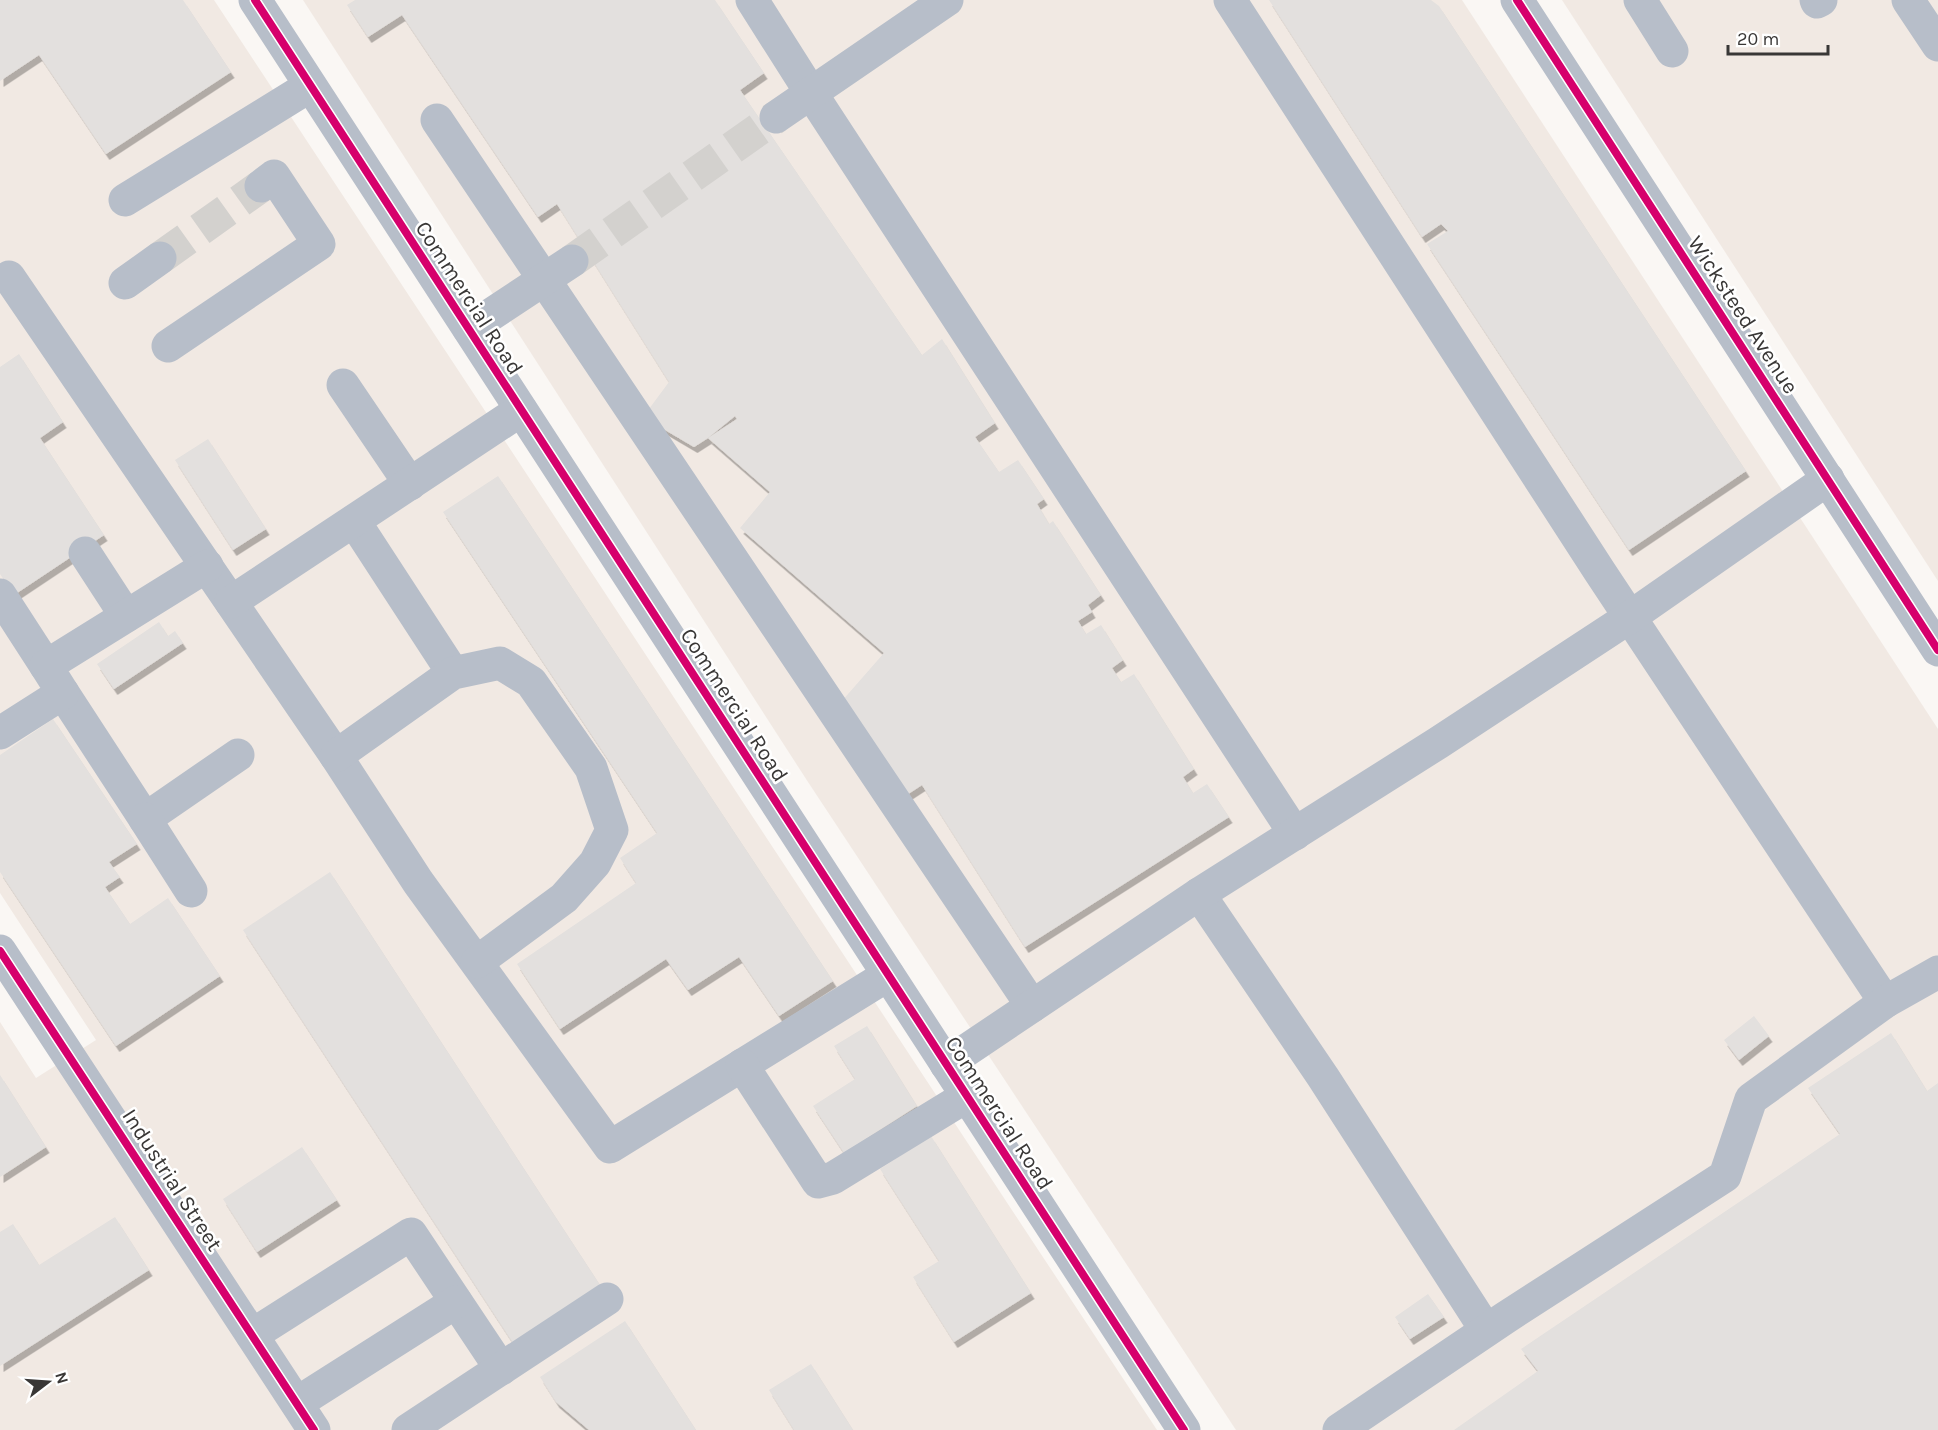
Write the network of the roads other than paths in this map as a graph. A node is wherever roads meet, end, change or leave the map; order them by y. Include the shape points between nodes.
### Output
1 (255, 0) edge
2 (752, 0) edge
3 (947, 0) edge
4 (1230, 0) edge
5 (1517, 0) edge
6 (1640, 0) edge
7 (1816, 0) edge
8 (1821, 0) edge
9 (1908, 0) edge
10 (1938, 45) edge
11 (1672, 51) dead end
12 (310, 86) junction
13 (811, 93) junction
14 (776, 117) tunnel mouth
15 (437, 120) dead end
16 (261, 186) tunnel mouth
17 (125, 200) dead end
18 (160, 258) tunnel mouth
19 (572, 261) tunnel mouth
20 (9, 277) dead end
21 (544, 280) junction
22 (125, 283) dead end
23 (469, 329) junction
24 (168, 346) dead end
25 (343, 386) dead end
26 (521, 410) junction
27 (1828, 479) junction
28 (410, 484) junction
29 (354, 521) junction
30 (85, 553) dead end
31 (207, 566) junction
32 (0, 595) edge
33 (231, 602) junction
34 (126, 616) junction
35 (1630, 617) junction
36 (1938, 650) edge
37 (46, 666) junction
38 (453, 673) junction
39 (63, 693) junction
40 (0, 733) edge
41 (238, 755) dead end
42 (336, 756) junction
43 (145, 819) junction
44 (1295, 834) junction
45 (191, 891) dead end
46 (1199, 894) junction
47 (0, 951) edge
48 (477, 962) junction
49 (1938, 972) edge
50 (888, 975) junction
51 (1885, 1002) junction
52 (1032, 1006) junction
53 (946, 1064) junction
54 (742, 1065) junction
55 (967, 1096) junction
56 (607, 1299) dead end
57 (456, 1302) junction
58 (1486, 1330) junction
59 (252, 1335) junction
60 (501, 1369) junction
61 (297, 1403) junction
62 (1341, 1429) edge
63 (314, 1430) edge
64 (408, 1430) edge
65 (1184, 1430) edge

1 - 12 street, Commercial Road
2 - 13 street
3 - 13 street
4 - 35 street
5 - 27 street, Wicksteed Avenue
6 - 11 street
7 - 8 street
9 - 10 street
12 - 17 street
12 - 23 street, Commercial Road
13 - 14 street
13 - 44 street
15 - 21 street
16 - 24 street via 274,176 319,244
18 - 22 street
19 - 21 street
20 - 31 street
21 - 23 street
21 - 52 street
23 - 26 street, Commercial Road
25 - 28 street
26 - 28 street
26 - 50 street, Commercial Road
27 - 35 street
27 - 36 street, Wicksteed Avenue
28 - 29 street
29 - 33 street
29 - 38 street
30 - 34 street
31 - 33 street
31 - 34 street
32 - 37 street
33 - 42 street
34 - 37 street
35 - 44 street
35 - 51 street
37 - 39 street
38 - 42 street
38 - 48 street via 500,663 531,682 591,768 612,830 595,863 564,898
39 - 40 street
39 - 43 street
41 - 43 street
42 - 48 street via 418,882
43 - 45 street
44 - 46 street
46 - 52 street
46 - 58 street
47 - 59 street, Industrial Street
48 - 54 street via 610,1147
49 - 51 street
50 - 53 street, Commercial Road
50 - 54 street
51 - 58 street via 1752,1099 1725,1176
52 - 53 street
53 - 55 street, Commercial Road
54 - 55 street via 818,1182 833,1178
55 - 65 street, Commercial Road
56 - 60 street
57 - 59 street via 411,1234
57 - 60 street
57 - 61 street
58 - 62 street
59 - 61 street, Industrial Street
60 - 64 street
61 - 63 street, Industrial Street

